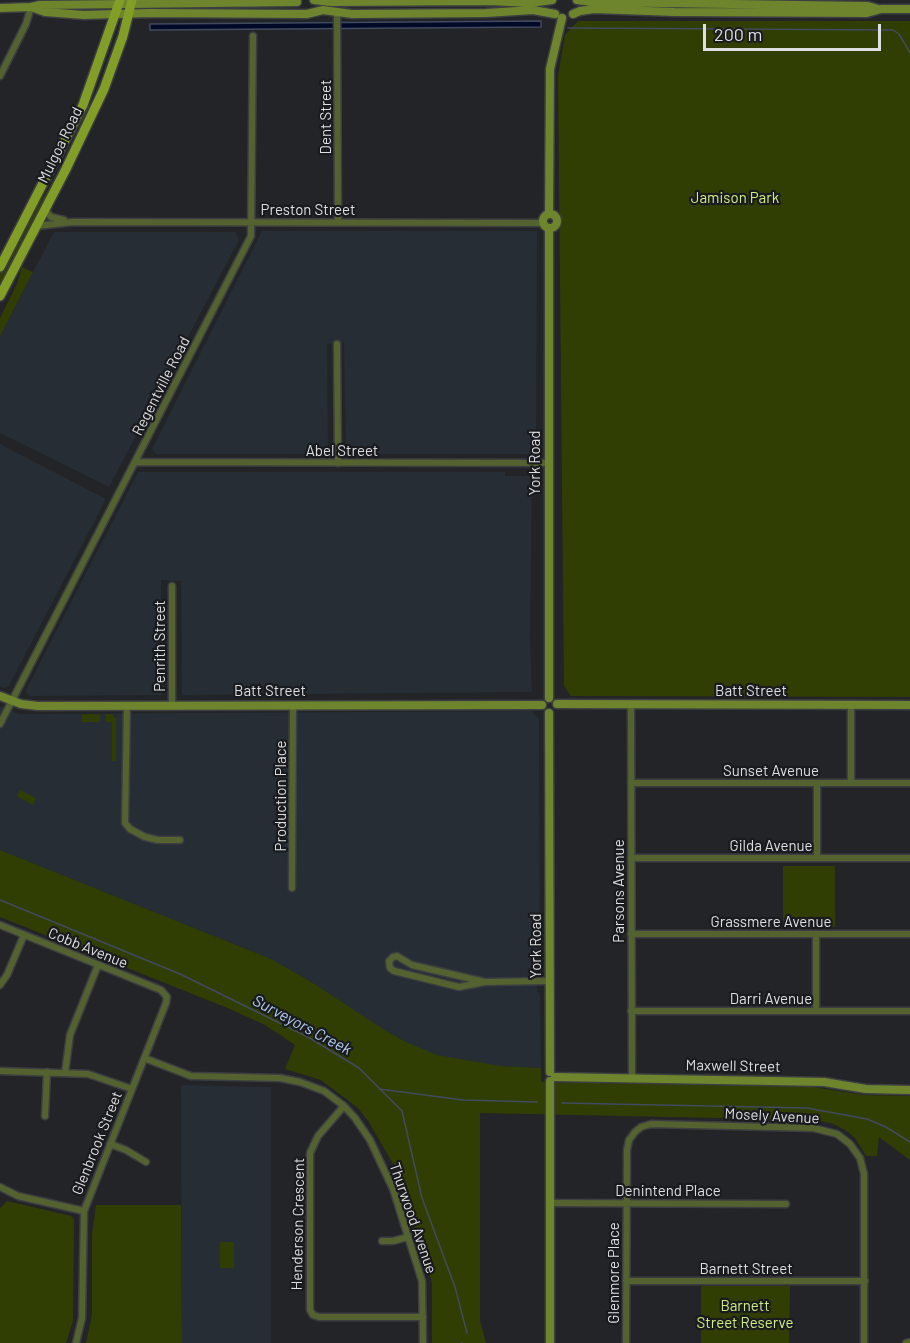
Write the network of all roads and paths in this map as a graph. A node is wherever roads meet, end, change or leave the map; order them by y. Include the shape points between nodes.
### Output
1 (314, 0) edge
2 (553, 0) edge
3 (576, 0) edge
4 (298, 1) edge
5 (119, 2) edge
6 (131, 2) edge
7 (692, 2) edge
8 (810, 2) edge
9 (31, 7) junction
10 (0, 8) edge
11 (881, 9) junction
12 (910, 9) edge
13 (312, 12) junction
14 (337, 12) junction
15 (129, 14) junction
16 (302, 14) junction
17 (573, 14) junction
18 (116, 15) junction
19 (559, 16) junction
20 (253, 36) dead end
21 (0, 76) edge
22 (45, 210) junction
23 (73, 222) junction
24 (253, 222) junction
25 (338, 222) junction
26 (546, 225) junction
27 (37, 226) junction
28 (0, 267) edge
29 (0, 296) edge
30 (337, 344) dead end
31 (135, 462) junction
32 (338, 463) junction
33 (548, 463) junction
34 (172, 586) dead end
35 (0, 696) edge
36 (12, 701) junction
37 (553, 701) junction
38 (631, 704) junction
39 (851, 704) junction
40 (127, 705) junction
41 (172, 705) junction
42 (293, 705) junction
43 (542, 705) junction
44 (910, 705) edge
45 (549, 713) junction
46 (0, 724) edge
47 (631, 783) junction
48 (817, 783) junction
49 (851, 783) junction
50 (910, 783) edge
51 (180, 840) dead end
52 (631, 858) junction
53 (817, 858) junction
54 (910, 858) edge
55 (292, 888) dead end
56 (0, 925) edge
57 (631, 934) junction
58 (816, 934) junction
59 (910, 934) edge
60 (24, 935) junction
61 (98, 965) junction
62 (549, 981) junction
63 (485, 982) junction
64 (0, 985) edge
65 (166, 994) joint
66 (631, 1011) junction
67 (816, 1011) junction
68 (910, 1011) edge
69 (144, 1058) junction
70 (0, 1071) edge
71 (46, 1072) junction
72 (66, 1073) junction
73 (552, 1077) junction
74 (632, 1078) junction
75 (132, 1089) junction
76 (910, 1090) edge
77 (344, 1106) junction
78 (45, 1116) dead end
79 (110, 1144) junction
80 (146, 1162) dead end
81 (0, 1187) edge
82 (549, 1203) junction
83 (626, 1203) junction
84 (786, 1204) dead end
85 (84, 1211) junction
86 (408, 1237) junction
87 (382, 1241) dead end
88 (626, 1281) junction
89 (865, 1281) junction
90 (423, 1317) junction
91 (76, 1343) edge
92 (423, 1343) edge
93 (550, 1343) edge
94 (626, 1343) edge
95 (864, 1343) edge

1 - 2 street
1 - 13 street
2 - 19 street, York Road via 552,6
3 - 7 street
3 - 17 street
4 - 6 street
4 - 16 street
5 - 6 street
5 - 9 street
5 - 18 main road, Mulgoa Road
6 - 15 main road, Mulgoa Road
7 - 8 street
8 - 11 street
9 - 10 street
9 - 18 street via 64,15
9 - 21 street
11 - 12 street
11 - 17 street via 857,13 594,9
13 - 14 street
13 - 16 street
14 - 19 street via 532,10
14 - 25 street, Dent Street
15 - 16 street
15 - 18 street
15 - 22 main road, Mulgoa Road via 104,89
17 - 19 street
18 - 28 main road, Mulgoa Road via 83,105
19 - 26 street, York Road via 550,69 549,214 556,222 553,227
20 - 24 street, Regentville Road
22 - 23 street, Preston Street via 54,218
22 - 27 main road, Mulgoa Road
23 - 24 street, Preston Street
23 - 27 street, Preston Street
24 - 25 street, Preston Street
24 - 31 street, Regentville Road via 251,236
25 - 26 street, Preston Street
26 - 33 street, York Road
27 - 29 main road, Mulgoa Road
30 - 32 street
31 - 32 street, Abel Street
31 - 36 street, Regentville Road
32 - 33 street, Abel Street
33 - 37 street, York Road
34 - 41 street, Penrith Street
35 - 36 street, Batt Street
36 - 40 street, Batt Street via 38,706
36 - 46 street, Regentville Road
37 - 38 street, Batt Street
37 - 43 street via 545,699
37 - 45 street via 555,710
38 - 39 street, Batt Street
38 - 47 street, Parsons Avenue
39 - 44 street, Batt Street
39 - 49 street
40 - 41 street, Batt Street
40 - 51 street via 125,823 145,837
41 - 42 street, Batt Street
42 - 43 street, Batt Street
42 - 55 street, Production Place
43 - 45 street
45 - 62 street, York Road
47 - 48 street, Sunset Avenue
47 - 52 street, Parsons Avenue
48 - 49 street, Sunset Avenue
48 - 53 street
49 - 50 street, Sunset Avenue
52 - 53 street, Gilda Avenue
52 - 57 street, Parsons Avenue
53 - 54 street, Gilda Avenue
56 - 60 street, Cobb Avenue
57 - 58 street, Grassmere Avenue
57 - 66 street, Parsons Avenue
58 - 59 street, Grassmere Avenue
58 - 67 street
60 - 61 street, Cobb Avenue
60 - 64 street
61 - 65 street, Cobb Avenue
61 - 72 street via 70,1035
62 - 63 street
62 - 73 street, York Road
63 - 63 street via 459,987 394,971 389,961 398,956 412,965
65 - 69 street, Glenbrook Street via 167,1001
66 - 67 street, Darri Avenue
66 - 74 street, Parsons Avenue
67 - 68 street, Darri Avenue
69 - 75 street, Glenbrook Street
69 - 77 street, Thurwood Avenue via 191,1076 300,1082 324,1091
70 - 71 street
71 - 72 street
71 - 78 street
72 - 75 street via 93,1075
73 - 74 street, Maxwell Street
73 - 82 street, York Road
74 - 76 street, Maxwell Street via 824,1082 866,1089
75 - 79 street, Glenbrook Street
77 - 86 street, Thurwood Avenue via 380,1157
77 - 90 street, Henderson Crescent via 318,1136 310,1153 310,1310 319,1317
79 - 80 street
79 - 85 street, Glenbrook Street
81 - 85 street via 18,1196
82 - 83 street, Denintend Place
82 - 93 street, York Road
83 - 84 street, Denintend Place
83 - 88 street, Glenmore Place
83 - 89 street, Mosely Avenue via 628,1144 632,1134 644,1126 806,1128 831,1132 850,1144 863,1166
85 - 91 street, Glenbrook Street via 82,1318
86 - 87 street
86 - 90 street, Thurwood Avenue via 422,1281
88 - 89 street, Barnett Street
88 - 94 street, Glenmore Place
89 - 95 street, Mosely Avenue
90 - 92 street, Thurwood Avenue

